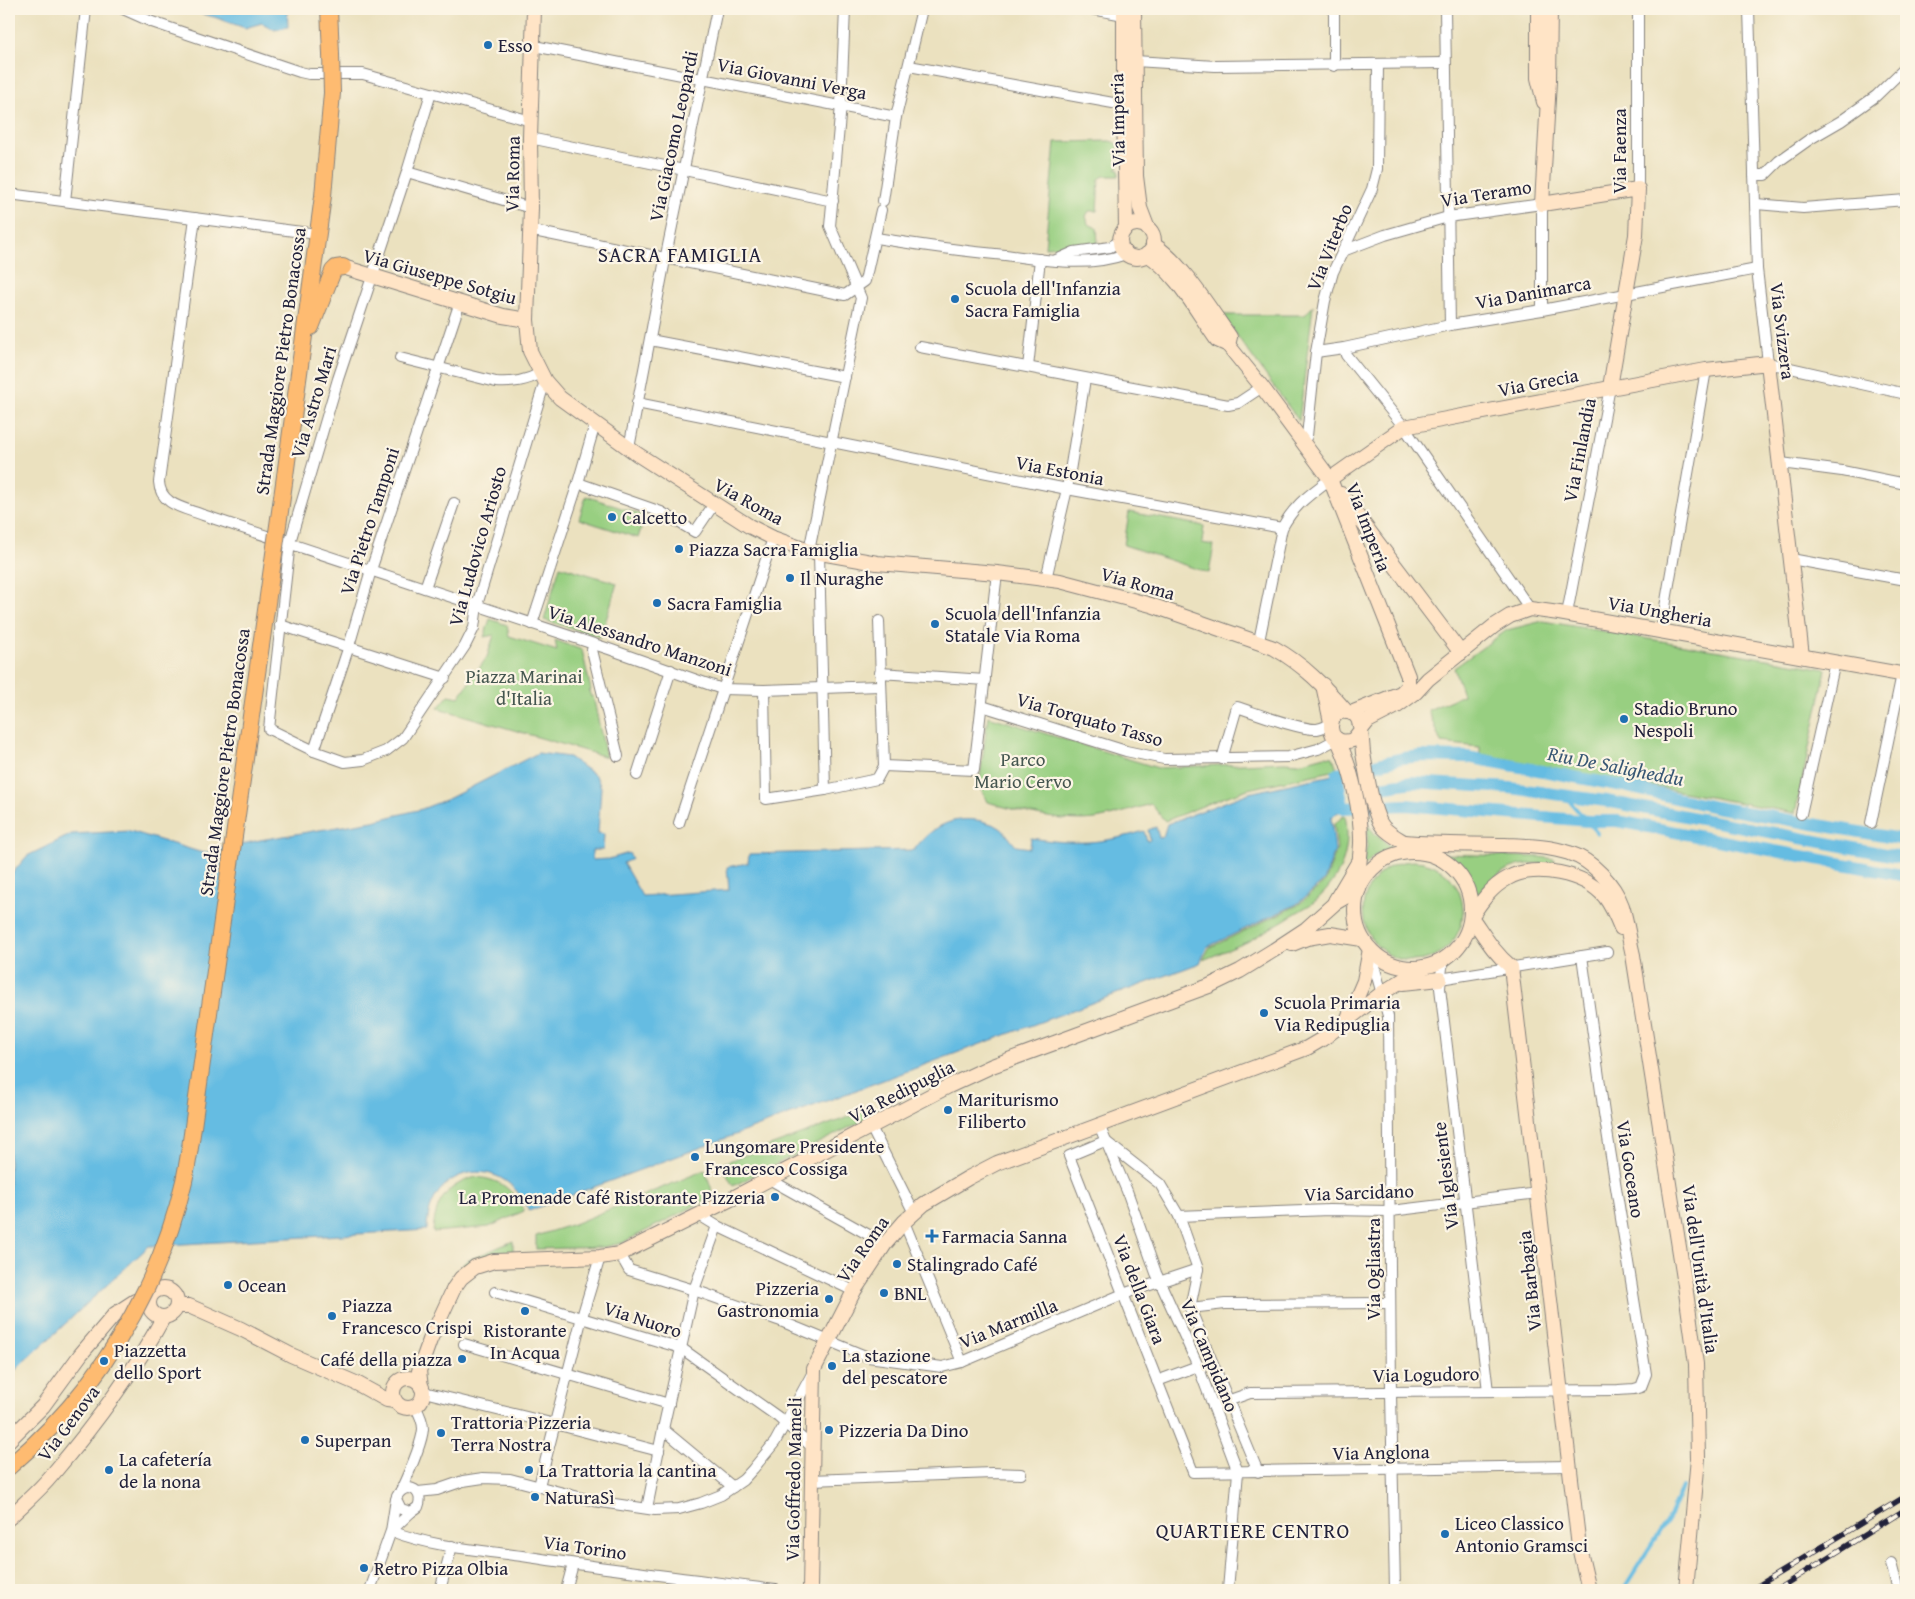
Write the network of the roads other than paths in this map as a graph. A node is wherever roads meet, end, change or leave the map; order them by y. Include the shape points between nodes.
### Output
1 (86, 9) edge
2 (123, 9) edge
3 (329, 9) edge
4 (534, 9) edge
5 (717, 9) edge
6 (844, 9) edge
7 (922, 9) edge
8 (1092, 9) edge
9 (1334, 9) edge
10 (1445, 9) edge
11 (1538, 9) edge
12 (1550, 9) edge
13 (1638, 9) edge
14 (1749, 9) edge
15 (1128, 11) edge
16 (534, 46) junction
17 (1135, 61) junction
18 (1445, 62) junction
19 (1378, 65) junction
20 (909, 66) junction
21 (1334, 66) junction
22 (1906, 68) edge
23 (703, 79) junction
24 (432, 93) junction
25 (841, 105) junction
26 (1124, 105) junction
27 (1546, 110) junction
28 (896, 117) junction
29 (531, 121) junction
30 (530, 138) junction
31 (685, 170) junction
32 (407, 172) junction
33 (1754, 175) junction
34 (1638, 190) junction
35 (9, 194) edge
36 (1906, 200) edge
37 (65, 201) junction
38 (833, 201) junction
39 (1542, 204) junction
40 (1756, 204) junction
41 (531, 208) junction
42 (1448, 217) junction
43 (196, 218) junction
44 (1126, 228) junction
45 (1148, 229) junction
46 (529, 230) junction
47 (317, 234) junction
48 (876, 238) junction
49 (1120, 241) junction
50 (1150, 249) junction
51 (1343, 251) junction
52 (1126, 254) junction
53 (665, 259) junction
54 (1040, 259) junction
55 (1055, 261) junction
56 (343, 267) joint
57 (1757, 269) junction
58 (372, 275) junction
59 (856, 287) junction
60 (1628, 293) junction
61 (460, 302) junction
62 (1542, 310) junction
63 (527, 320) junction
64 (1450, 324) junction
65 (650, 340) junction
66 (920, 347) dead end
67 (1344, 348) junction
68 (301, 352) junction
69 (1316, 352) junction
70 (400, 358) dead end
71 (1768, 363) junction
72 (1028, 367) junction
73 (437, 369) junction
74 (1706, 370) junction
75 (543, 377) junction
76 (845, 377) junction
77 (1085, 379) junction
78 (1262, 387) junction
79 (1610, 387) junction
80 (1906, 394) edge
81 (637, 403) junction
82 (595, 424) junction
83 (1404, 427) junction
84 (1302, 440) junction
85 (832, 441) junction
86 (629, 448) junction
87 (1781, 463) junction
88 (1330, 479) junction
89 (578, 484) junction
90 (1906, 484) edge
91 (1067, 489) junction
92 (454, 503) dead end
93 (714, 504) junction
94 (1363, 523) junction
95 (1282, 528) junction
96 (1350, 531) junction
97 (773, 538) junction
98 (290, 542) junction
99 (814, 552) junction
100 (1791, 559) junction
101 (370, 570) junction
102 (997, 573) junction
103 (1046, 579) junction
104 (1906, 580) edge
105 (425, 588) junction
106 (477, 605) junction
107 (1530, 609) junction
108 (1567, 614) junction
109 (879, 621) dead end
110 (532, 624) junction
111 (280, 625) junction
112 (1661, 630) junction
113 (1259, 641) junction
114 (594, 644) junction
115 (349, 646) junction
116 (1461, 653) junction
117 (1802, 656) junction
118 (1835, 662) junction
119 (671, 670) junction
120 (880, 673) junction
121 (1904, 674) edge
122 (1408, 676) junction
123 (445, 678) junction
124 (1428, 679) junction
125 (985, 680) junction
126 (1322, 684) junction
127 (880, 686) junction
128 (722, 689) junction
129 (822, 689) junction
130 (764, 690) junction
131 (982, 706) junction
132 (1349, 712) junction
133 (1331, 722) junction
134 (268, 729) joint
135 (1360, 730) junction
136 (1337, 739) junction
137 (314, 751) junction
138 (618, 756) dead end
139 (1222, 759) junction
140 (884, 766) junction
141 (637, 775) dead end
142 (825, 790) junction
143 (1800, 814) dead end
144 (679, 823) dead end
145 (1871, 824) dead end
146 (1405, 842) junction
147 (1433, 844) junction
148 (1420, 853) junction
149 (1359, 861) junction
150 (1358, 889) junction
151 (1484, 897) junction
152 (1334, 903) junction
153 (1470, 917) junction
154 (1483, 934) junction
155 (1348, 938) junction
156 (1274, 950) junction
157 (1366, 950) junction
158 (1606, 952) dead end
159 (1633, 955) junction
160 (1582, 956) junction
161 (1445, 959) junction
162 (1511, 967) junction
163 (1424, 968) junction
164 (1440, 980) junction
165 (1400, 984) junction
166 (1382, 993) junction
167 (1347, 1021) junction
168 (1099, 1126) junction
169 (872, 1127) junction
170 (1105, 1141) junction
171 (769, 1180) junction
172 (1538, 1194) junction
173 (1466, 1203) junction
174 (1390, 1211) junction
175 (699, 1215) junction
176 (1180, 1216) junction
177 (909, 1217) junction
178 (717, 1226) junction
179 (885, 1244) junction
180 (620, 1254) junction
181 (600, 1257) junction
182 (1198, 1270) junction
183 (1160, 1281) junction
184 (694, 1290) junction
185 (854, 1291) junction
186 (494, 1292) dead end
187 (1123, 1294) junction
188 (149, 1300) junction
189 (1390, 1303) junction
190 (177, 1306) junction
191 (1190, 1308) junction
192 (582, 1317) junction
193 (162, 1318) junction
194 (828, 1341) junction
195 (464, 1344) dead end
196 (681, 1348) junction
197 (423, 1358) junction
198 (962, 1362) junction
199 (1198, 1366) junction
200 (814, 1369) junction
201 (568, 1374) junction
202 (400, 1381) junction
203 (1157, 1381) junction
204 (358, 1384) junction
205 (1641, 1387) joint
206 (422, 1388) junction
207 (1560, 1390) junction
208 (1488, 1391) junction
209 (1391, 1393) junction
210 (395, 1401) junction
211 (1227, 1401) junction
212 (669, 1404) junction
213 (415, 1406) junction
214 (1213, 1406) junction
215 (785, 1423) junction
216 (555, 1424) junction
217 (663, 1429) junction
218 (9, 1440) edge
219 (812, 1447) junction
220 (658, 1451) junction
221 (1570, 1466) junction
222 (9, 1467) edge
223 (1393, 1469) junction
224 (1193, 1472) joint
225 (1238, 1472) junction
226 (1258, 1472) junction
227 (1021, 1474) dead end
228 (408, 1475) junction
229 (812, 1480) junction
230 (539, 1486) junction
231 (733, 1487) junction
232 (416, 1491) junction
233 (399, 1495) junction
234 (648, 1508) junction
235 (411, 1512) junction
236 (9, 1518) edge
237 (391, 1531) junction
238 (452, 1546) junction
239 (1892, 1562) dead end
240 (573, 1564) junction
241 (370, 1590) edge
242 (440, 1590) edge
243 (566, 1590) edge
244 (776, 1590) edge
245 (810, 1590) edge
246 (1228, 1590) edge
247 (1395, 1590) edge
248 (1589, 1590) edge
249 (1686, 1590) edge
250 (1898, 1590) edge

1 - 37 street
2 - 24 street via 160,25 300,72 363,74
3 - 47 main road, Strada Maggiore Pietro Bonacossa, bridge via 332,93
4 - 16 street, Via Roma
5 - 23 street, Via Giacomo Leopardi
6 - 25 street
7 - 20 street
8 - 15 street
9 - 21 street
10 - 18 street
11 - 27 street via 1538,78
12 - 27 street
13 - 34 street, Via Faenza
14 - 33 street, Via Svizzera
15 - 17 street, Via Imperia
15 - 26 street, Via Imperia
16 - 23 street, Via Giovanni Verga
16 - 29 street, Via Roma
17 - 21 street via 1215,66
17 - 45 street, Via Imperia via 1137,194
18 - 19 street
18 - 42 street
19 - 21 street
19 - 51 street, Via Viterbo via 1377,169 1372,189
20 - 26 street
20 - 28 street
22 - 33 street via 1876,96 1779,161 1765,175
23 - 25 street, Via Giovanni Verga
23 - 31 street, Via Giacomo Leopardi
24 - 29 street
24 - 32 street, Via Astro Mari
25 - 28 street, Via Giovanni Verga
25 - 38 street
26 - 44 street, Via Imperia
27 - 39 street
28 - 48 street
29 - 30 street, Via Roma
30 - 31 street
30 - 41 street, Via Roma
31 - 38 street
31 - 53 street, Via Giacomo Leopardi
32 - 41 street
32 - 58 street, Via Astro Mari
33 - 40 street, Via Svizzera
34 - 39 street, Via Teramo
34 - 60 street, Via Faenza
35 - 37 street
36 - 40 street via 1804,208
37 - 43 street
38 - 59 street via 830,226
39 - 42 street, Via Teramo
39 - 62 street
40 - 57 street, Via Svizzera
41 - 46 street, Via Roma
42 - 51 street, Via Teramo
42 - 64 street
43 - 47 street
43 - 98 street, Via Alessandro Manzoni via 160,488 173,504
44 - 45 street via 1140,224
44 - 49 street
45 - 50 street via 1153,238
46 - 53 street
46 - 63 street, Via Roma
47 - 68 main road, Strada Maggiore Pietro Bonacossa
48 - 54 street
48 - 59 street via 865,282
49 - 52 street
49 - 55 street via 1110,246 1074,252
50 - 52 street via 1135,258
50 - 78 street, Via Imperia via 1217,340 1228,345
51 - 69 street, Via Viterbo via 1325,301
52 - 55 street via 1101,260
53 - 59 street via 845,295
53 - 65 street, Via Giacomo Leopardi
54 - 55 street
54 - 72 street
56 - 58 street, Via Giuseppe Sotgiu
56 - 68 main road via 333,271
57 - 60 street, Via Danimarca
57 - 71 street, Via Svizzera
58 - 61 street, Via Giuseppe Sotgiu
58 - 98 street, Via Astro Mari
59 - 76 street via 861,298
60 - 62 street, Via Danimarca
60 - 79 street, Via Finlandia
61 - 63 street, Via Giuseppe Sotgiu
61 - 73 street, Via Pietro Tamponi
62 - 64 street, Via Danimarca
63 - 75 street, Via Roma via 530,351
64 - 67 street, Via Danimarca
65 - 76 street
65 - 81 street, Via Giacomo Leopardi
66 - 72 street
67 - 69 street, Via Danimarca
67 - 83 street
68 - 222 main road, Strada Maggiore Pietro Bonacossa, bridge via 184,1180 152,1277 131,1319 101,1368 69,1409
69 - 84 street, Via Viterbo via 1307,436
70 - 73 street
71 - 74 street, Via Grecia
71 - 80 street
71 - 87 street, Via Svizzera
72 - 77 street
73 - 75 street via 496,382 512,383
73 - 101 street, Via Pietro Tamponi
74 - 79 street, Via Grecia
74 - 112 street
75 - 82 street, Via Roma via 560,398
75 - 106 street, Via Ludovico Ariosto
76 - 85 street
77 - 78 street via 1228,406
77 - 91 street
78 - 84 street, Via Imperia
79 - 83 street, Via Grecia
79 - 108 street, Via Finlandia
81 - 85 street, Via Estonia
81 - 86 street, Via Giacomo Leopardi
82 - 86 street, Via Roma
82 - 89 street
83 - 88 street, Via Grecia
83 - 107 street
84 - 88 street, Via Imperia
85 - 91 street, Via Estonia
85 - 99 street
86 - 93 street, Via Roma
87 - 90 street
87 - 100 street, Via Svizzera
88 - 94 street
88 - 95 street via 1291,512
88 - 96 street, Via Imperia
89 - 93 street via 661,512 695,532
89 - 110 street
91 - 95 street, Via Estonia
91 - 103 street
92 - 105 street
93 - 97 street, Via Roma
94 - 96 street
94 - 116 street
95 - 113 street
96 - 122 street, Via Imperia
97 - 99 street, Via Roma
97 - 128 street
98 - 101 street, Via Alessandro Manzoni
98 - 111 street, Via Astro Mari
99 - 102 street, Via Roma via 877,563
99 - 129 street
100 - 104 street
100 - 117 street, Via Svizzera
101 - 105 street, Via Alessandro Manzoni
101 - 115 street, Via Pietro Tamponi
102 - 103 street, Via Roma
102 - 125 street
103 - 113 street, Via Roma via 1133,600
105 - 106 street, Via Alessandro Manzoni
106 - 110 street, Via Alessandro Manzoni
106 - 123 street, Via Ludovico Ariosto via 474,628
107 - 108 street, Via Ungheria
107 - 116 street, Via Ungheria via 1494,626
108 - 112 street, Via Ungheria
109 - 120 street
110 - 114 street, Via Alessandro Manzoni
111 - 115 street
111 - 134 street, Via Astro Mari
112 - 117 street, Via Ungheria
113 - 126 street, Via Roma via 1290,657
114 - 119 street, Via Alessandro Manzoni
114 - 138 street via 592,650
115 - 123 street
115 - 137 street, Via Pietro Tamponi
116 - 124 street, Via Ungheria
117 - 118 street, Via Ungheria
118 - 121 street, Via Ungheria
118 - 143 street
119 - 128 street, Via Alessandro Manzoni
119 - 141 street
120 - 125 street
120 - 127 street
121 - 145 street
122 - 124 street via 1416,680
122 - 132 street via 1408,686 1401,693
123 - 137 street, Via Ludovico Ariosto via 403,738 386,751 363,760 345,762
124 - 135 street, Via Ungheria via 1416,692
125 - 131 street
126 - 132 street, Via Roma
126 - 133 street
127 - 129 street, Via Alessandro Manzoni
127 - 140 street
128 - 130 street, Via Alessandro Manzoni
128 - 144 street
129 - 130 street, Via Alessandro Manzoni
129 - 142 street
130 - 142 street via 766,799
131 - 139 street, Via Torquato Tasso via 1140,755 1164,759
131 - 140 street via 974,770
132 - 133 street via 1339,713
132 - 135 street via 1357,717
133 - 136 street via 1332,733
133 - 139 street via 1317,729 1303,727 1237,707
134 - 137 street, Via Ludovico Ariosto
135 - 136 street via 1353,740
135 - 146 street via 1376,814 1390,834
136 - 139 street, Via Torquato Tasso via 1288,756
136 - 149 street via 1345,753 1360,816
140 - 142 street via 877,780
146 - 147 street, Via dell'Unità d'Italia
146 - 148 street
147 - 148 street
147 - 159 street, Via dell'Unità d'Italia via 1552,848 1571,853 1599,872 1613,890 1621,906
148 - 150 street via 1395,855 1383,860
148 - 153 street via 1441,860 1458,875 1470,902
149 - 150 street
149 - 152 street
150 - 152 street, Via Redipuglia
150 - 157 street via 1355,914
151 - 153 street, Via dell'Unità d'Italia
151 - 154 street
151 - 159 street, Via dell'Unità d'Italia via 1509,878 1523,873 1569,875 1593,886 1605,897
152 - 156 street, Via Redipuglia
153 - 154 street
153 - 161 street via 1458,948
154 - 162 street via 1498,956
155 - 156 street, Via Redipuglia via 1330,934
155 - 157 street
155 - 157 street, Via Redipuglia
156 - 169 street, Via Redipuglia via 1209,986 992,1066
157 - 163 street via 1389,963
157 - 166 street, Via Ogliastra
157 - 167 street via 1364,982
158 - 160 street
159 - 249 street, Via dell'Unità d'Italia via 1696,1364 1698,1458
160 - 162 street
160 - 205 street, Via Goceano via 1646,1374
161 - 163 street
161 - 164 street, Via Iglesiente
162 - 164 street
162 - 172 street, Via Barbagia
163 - 165 street, Via Roma
164 - 165 street
164 - 173 street, Via Iglesiente
165 - 166 street, Via Roma
166 - 167 street, Via Roma
166 - 174 street, Via Ogliastra via 1388,1016
167 - 168 street, Via Roma via 1307,1048
168 - 170 street, Via Campidano
168 - 177 street, Via Roma via 997,1163 953,1186
169 - 171 street, Via Redipuglia
169 - 177 street
170 - 176 street, Via Campidano via 1160,1184
170 - 183 street, Via Campidano
170 - 187 street, Via della Giara via 1069,1156
171 - 175 street, Via Redipuglia
171 - 179 street
172 - 173 street, Via Sarcidano
172 - 207 street, Via Barbagia
173 - 174 street, Via Sarcidano
173 - 208 street, Via Iglesiente
174 - 176 street, Via Sarcidano
174 - 189 street, Via Ogliastra
175 - 178 street
175 - 180 street, Via Redipuglia
176 - 182 street, Via Campidano
177 - 179 street, Via Roma
177 - 198 street
178 - 184 street
178 - 185 street
179 - 185 street, Via Roma
180 - 181 street, Via Redipuglia
180 - 184 street, Via Marmilla via 628,1270
181 - 192 street
181 - 197 street, Via Redipuglia via 494,1261 475,1267 454,1288
182 - 183 street, Via Marmilla
182 - 191 street, Via Campidano
183 - 187 street, Via Marmilla
183 - 199 street, Via Campidano
184 - 194 street, Via Marmilla
184 - 196 street
185 - 194 street, Via Roma
186 - 192 street, Via Nuoro
187 - 198 street, Via Marmilla
187 - 203 street, Via della Giara
188 - 190 street via 154,1292 168,1290 176,1295
188 - 193 street via 150,1310
188 - 218 street via 134,1301 115,1314 43,1406
189 - 191 street via 1225,1304
189 - 209 street, Via Ogliastra
190 - 193 street via 171,1316
190 - 204 street via 188,1306
191 - 211 street, Via Campidano
192 - 196 street, Via Nuoro
192 - 201 street
193 - 236 street, Via Genova via 130,1370 52,1476
194 - 198 street, Via Marmilla via 868,1357 942,1367
194 - 200 street, Via Roma
195 - 201 street
196 - 212 street
196 - 215 street, Via Nuoro
197 - 202 street, Via Redipuglia
197 - 206 street, Via Redipuglia via 419,1371
199 - 203 street
199 - 214 street, Via Campidano
200 - 215 street, Via Roma
200 - 219 street, Via Goffredo Mameli
201 - 212 street
201 - 216 street
202 - 204 street
202 - 206 street via 413,1380
202 - 210 street via 393,1390
203 - 224 street, Via della Giara
204 - 210 street
205 - 207 street, Via Logudoro
206 - 213 street via 421,1400
206 - 216 street via 428,1393
207 - 208 street, Via Logudoro
207 - 221 street, Via Barbagia
208 - 209 street, Via Logudoro
209 - 211 street, Via Logudoro via 1250,1393
209 - 223 street, Via Ogliastra
210 - 213 street via 406,1408
211 - 214 street, Via Logudoro
211 - 226 street, Via Campidano
212 - 217 street
213 - 228 street via 423,1430
214 - 225 street, Via Campidano
215 - 219 street, Via Nuoro
215 - 231 street, Via Roma via 770,1450
216 - 220 street
216 - 230 street
217 - 220 street
217 - 231 street
219 - 229 street, Via Goffredo Mameli
220 - 234 street
221 - 223 street, Via Anglona
221 - 248 street, Via Barbagia via 1579,1547
223 - 226 street, Via Anglona
223 - 247 street, Via Ogliastra
224 - 225 street, Via Anglona
225 - 226 street, Via Anglona
225 - 246 street, Via Campidano
227 - 229 street
228 - 232 street
228 - 233 street
229 - 245 street, Via Goffredo Mameli
230 - 232 street, Via Roma via 483,1478 437,1490
230 - 234 street, Via Roma via 594,1501
231 - 234 street, Via Roma via 721,1495 679,1509
232 - 233 street via 405,1488
232 - 235 street via 420,1495 420,1503
233 - 235 street via 401,1509
233 - 237 street
235 - 237 street
237 - 238 street, Via Torino via 414,1540
237 - 241 street
238 - 240 street, Via Torino
238 - 242 street
239 - 250 street
240 - 243 street
240 - 244 street, Via Torino

